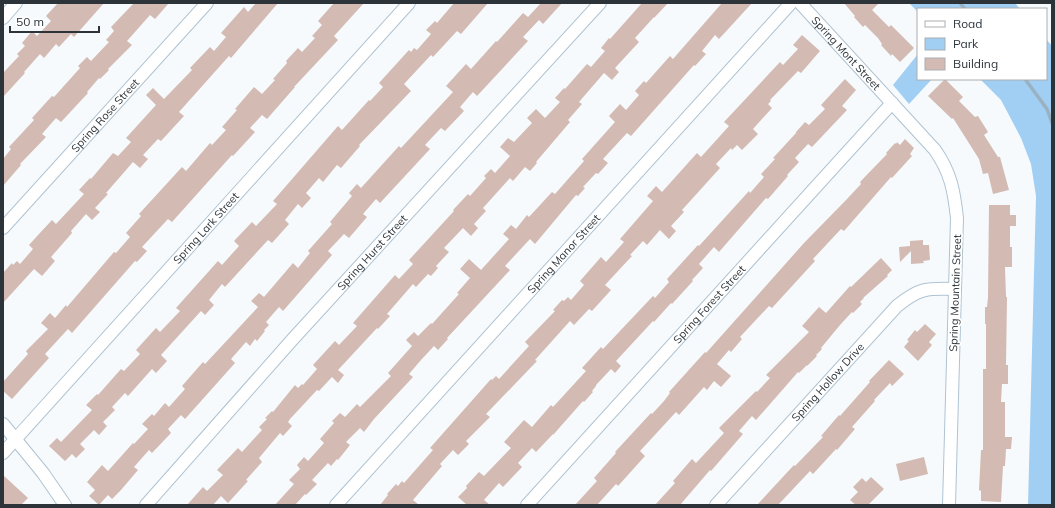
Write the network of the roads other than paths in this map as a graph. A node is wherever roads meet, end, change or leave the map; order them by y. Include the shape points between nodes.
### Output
1 (16, 3) edge
2 (207, 3) edge
3 (409, 3) edge
4 (600, 3) edge
5 (791, 3) edge
6 (800, 3) edge
7 (3, 18) edge
8 (892, 103) junction
9 (3, 228) edge
10 (955, 288) junction
11 (3, 424) edge
12 (16, 439) junction
13 (3, 453) edge
14 (59, 502) edge
15 (146, 505) edge
16 (336, 505) edge
17 (527, 505) edge
18 (716, 505) edge
19 (948, 505) edge

1 - 7 street
2 - 9 street, Spring Rose Street
3 - 12 street, Spring Lark Street
4 - 15 street, Spring Hurst Street via 292,340
5 - 16 street, Spring Manor Street
6 - 8 street, Spring Mont Street
8 - 10 street, Spring Mountain Street via 935,150 947,169 954,191 957,218
8 - 17 street, Spring Forest Street
10 - 18 street, Spring Hollow Drive via 920,291 910,295 897,306
10 - 19 street, Spring Mountain Street
11 - 12 street
12 - 13 street, Spring Lark Street
12 - 14 street

